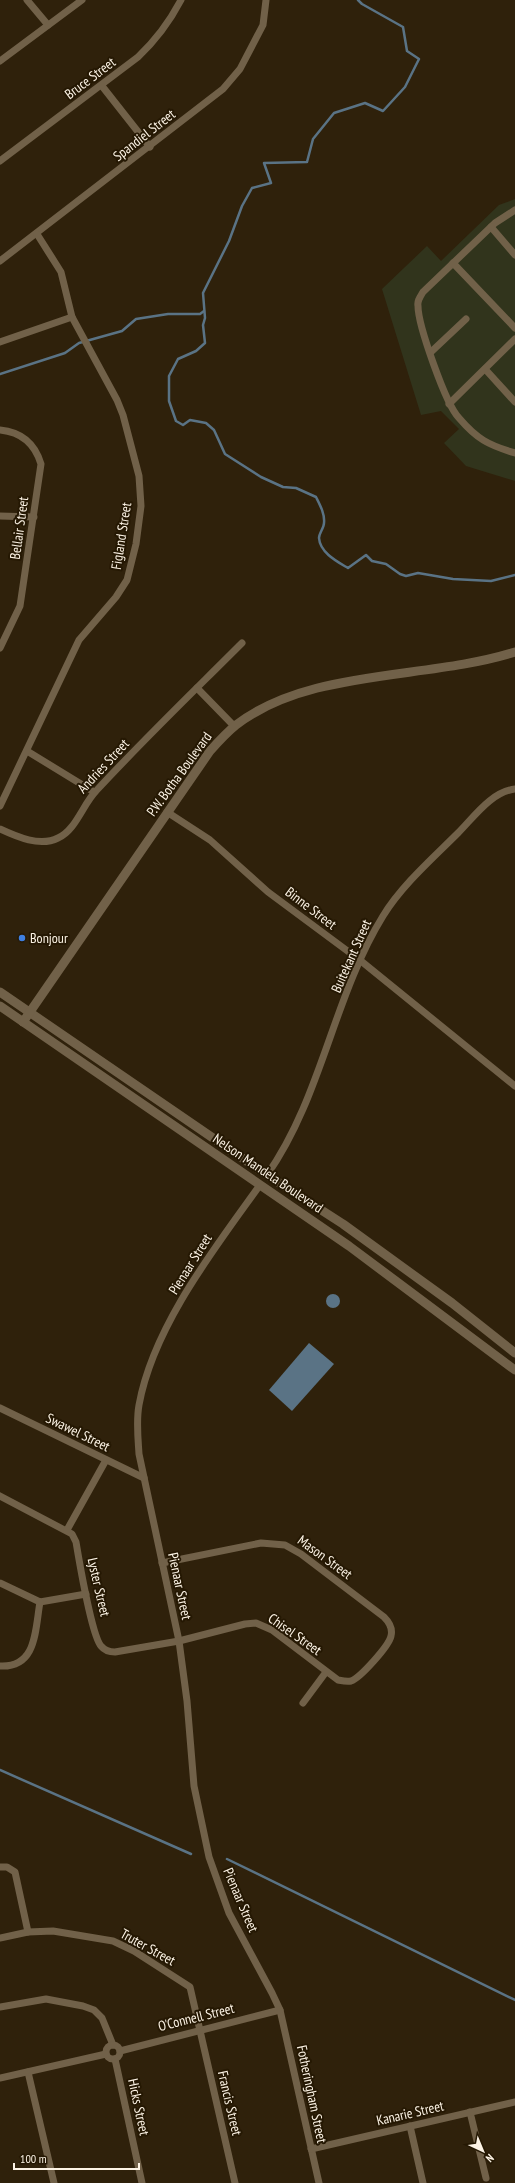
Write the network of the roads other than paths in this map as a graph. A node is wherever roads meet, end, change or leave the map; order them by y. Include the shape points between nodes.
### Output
1 (27, 0) edge
2 (82, 0) edge
3 (181, 0) edge
4 (266, 0) edge
5 (48, 25) junction
6 (0, 61) edge
7 (102, 86) junction
8 (150, 146) junction
9 (0, 161) edge
10 (515, 210) edge
11 (491, 227) junction
12 (37, 234) junction
13 (515, 255) edge
14 (0, 261) edge
15 (453, 263) junction
16 (72, 317) junction
17 (466, 319) dead end
18 (515, 328) edge
19 (515, 339) edge
20 (0, 342) edge
21 (431, 352) junction
22 (485, 369) junction
23 (515, 402) edge
24 (449, 404) junction
25 (0, 430) edge
26 (515, 453) edge
27 (0, 516) edge
28 (34, 517) junction
29 (242, 643) dead end
30 (0, 648) edge
31 (515, 652) edge
32 (197, 688) junction
33 (234, 726) junction
34 (27, 751) junction
35 (515, 789) edge
36 (94, 792) junction
37 (0, 806) edge
38 (167, 812) junction
39 (0, 829) edge
40 (361, 961) junction
41 (0, 992) edge
42 (0, 1006) edge
43 (29, 1013) junction
44 (23, 1022) junction
45 (515, 1086) edge
46 (147, 1092) junction
47 (140, 1102) junction
48 (267, 1175) junction
49 (260, 1185) junction
50 (515, 1353) edge
51 (515, 1370) edge
52 (0, 1408) edge
53 (106, 1460) junction
54 (144, 1478) junction
55 (0, 1496) edge
56 (67, 1530) junction
57 (162, 1563) junction
58 (0, 1582) edge
59 (86, 1594) junction
60 (40, 1602) junction
61 (179, 1641) junction
62 (0, 1666) edge
63 (326, 1672) junction
64 (351, 1681) joint
65 (303, 1703) dead end
66 (0, 1867) edge
67 (28, 1932) junction
68 (0, 1938) edge
69 (0, 2007) edge
70 (280, 2010) junction
71 (200, 2029) junction
72 (113, 2045) junction
73 (120, 2051) junction
74 (106, 2054) junction
75 (115, 2059) junction
76 (28, 2072) junction
77 (0, 2078) edge
78 (515, 2102) edge
79 (470, 2112) junction
80 (410, 2126) junction
81 (311, 2149) junction
82 (486, 2178) dead end
83 (54, 2183) edge
84 (142, 2183) edge
85 (235, 2183) edge
86 (319, 2183) edge
87 (423, 2183) edge

1 - 5 street
2 - 5 street
3 - 7 street, Bruce Street via 151,45
4 - 8 street, Spandiel Street via 263,25 233,79
5 - 6 street
7 - 8 street
7 - 9 street, Bruce Street
8 - 12 street, Spandiel Street
10 - 11 street
11 - 13 street
11 - 15 street
12 - 14 street, Spandiel Street
12 - 16 street, Figland Street via 61,272
15 - 18 street
15 - 21 street via 423,292 417,304
16 - 20 street
16 - 34 street, Figland Street via 123,415 139,476 140,521 127,580 80,640
17 - 21 street
19 - 22 street
21 - 24 street
22 - 23 street
22 - 24 street
24 - 26 street via 458,418 488,445
25 - 28 street, Bellair Street via 17,434 27,440 38,454 41,464
27 - 28 street
28 - 30 street, Bellair Street via 20,606
29 - 32 street, Andries Street
31 - 33 street, P.W. Botha Boulevard via 455,666 311,690 273,703
32 - 33 street
32 - 36 street, Andries Street
33 - 38 street, P.W. Botha Boulevard via 210,751
34 - 36 street
34 - 37 street, Figland Street
35 - 40 street, Buitekant Street via 498,795 487,804 397,898 384,915
36 - 39 street, Andries Street via 69,829 57,839 22,838
38 - 40 street, Binne Street via 210,840 268,892
38 - 43 street, P.W. Botha Boulevard
40 - 45 street, Binne Street
40 - 48 street, Buitekant Street via 297,1124
41 - 43 street, Nelson Mandela Boulevard
42 - 44 street, Nelson Mandela Boulevard
43 - 44 street, P.W. Botha Boulevard
43 - 46 street, Nelson Mandela Boulevard
44 - 47 street, Nelson Mandela Boulevard
46 - 47 street
46 - 48 street, Nelson Mandela Boulevard
47 - 49 street, Nelson Mandela Boulevard
48 - 49 street
48 - 50 street, Nelson Mandela Boulevard via 389,1256
49 - 51 street, Nelson Mandela Boulevard via 374,1263
49 - 54 street, Pienaar Street via 210,1255 162,1334 138,1406 139,1454
52 - 53 street, Swawel Street
53 - 54 street, Swawel Street
53 - 56 street
54 - 57 street, Pienaar Street
55 - 56 street
56 - 59 street, Lyster Street via 76,1542
57 - 61 street, Pienaar Street
57 - 64 street, Mason Street via 261,1542 285,1544 384,1617 391,1628 392,1636 388,1644 358,1677
58 - 60 street
59 - 60 street
59 - 61 street, Lyster Street via 99,1643 108,1651
60 - 62 street via 28,1655 20,1663 8,1667
61 - 63 street, Chisel Street via 256,1623 272,1630
61 - 70 street, Pienaar Street via 194,1786 209,1857 229,1913
63 - 64 street, Chisel Street via 338,1680
63 - 65 street, Chisel Street
66 - 67 street via 7,1867 15,1872
67 - 68 street, Truter Street
67 - 71 street, Truter Street via 53,1931 97,1938 125,1946 190,1987
69 - 72 street via 46,1999 84,2006 94,2010 102,2018
70 - 71 street, O'Connell Street
70 - 81 street, Fotheringham Street
71 - 73 street, O'Connell Street
71 - 85 street, Francis Street
72 - 73 street
72 - 74 street via 108,2047
73 - 75 street
74 - 75 street via 108,2058
74 - 76 street
75 - 84 street, Hicks Street
76 - 77 street
76 - 83 street
78 - 79 street, Kanarie Street
79 - 80 street, Kanarie Street
79 - 82 street
80 - 81 street, Kanarie Street
80 - 87 street
81 - 86 street, Fotheringham Street

